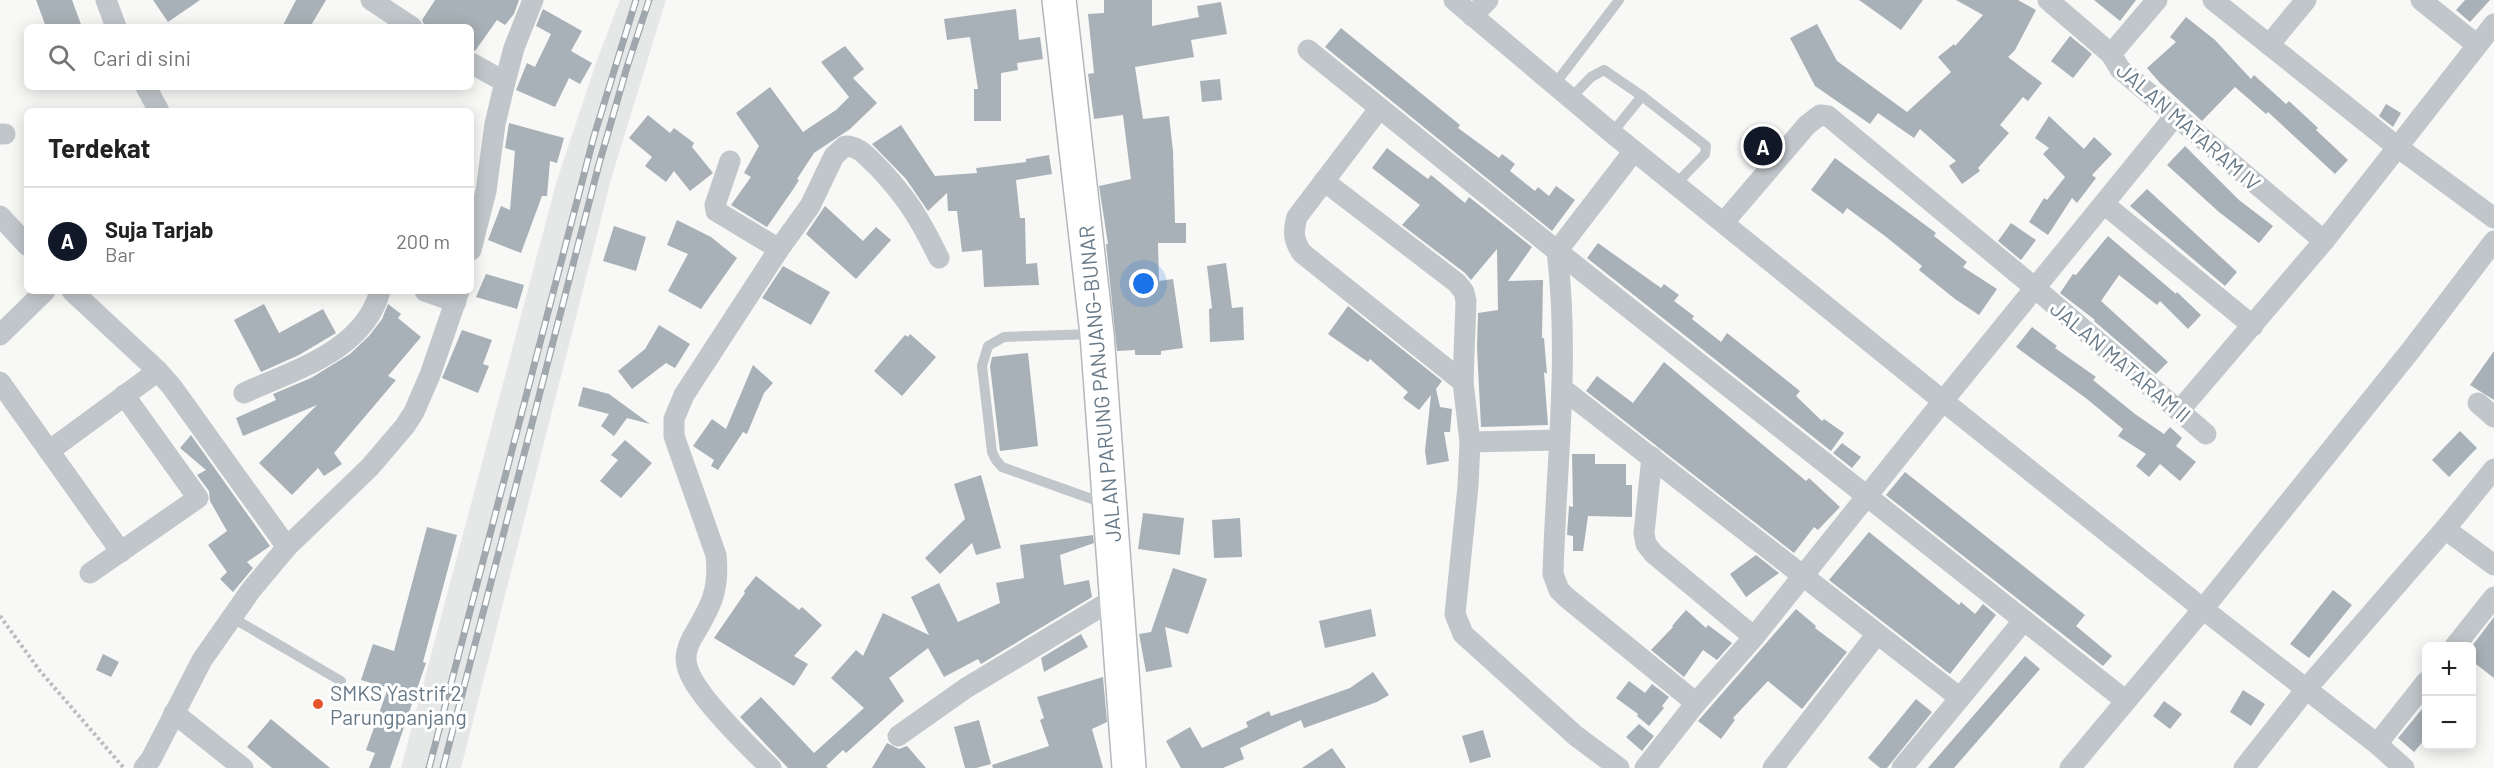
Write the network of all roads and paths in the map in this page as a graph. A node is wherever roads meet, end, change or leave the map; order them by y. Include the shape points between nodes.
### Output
1 (106, 0) edge
2 (371, 0) edge
3 (533, 0) edge
4 (1059, 0) edge
5 (1454, 0) edge
6 (1488, 0) edge
7 (1619, 0) edge
8 (2048, 0) edge
9 (2157, 0) edge
10 (2213, 0) edge
11 (2306, 0) edge
12 (2421, 0) edge
13 (1472, 16) junction
14 (115, 24) edge
15 (407, 24) edge
16 (2494, 24) edge
17 (2269, 45) junction
18 (2477, 45) junction
19 (1308, 50) dead end
20 (2111, 54) junction
21 (474, 65) edge
22 (505, 82) junction
23 (1555, 84) junction
24 (148, 90) edge
25 (1642, 96) junction
26 (1571, 98) junction
27 (157, 108) edge
28 (1379, 109) junction
29 (2175, 116) junction
30 (1612, 133) junction
31 (2396, 146) junction
32 (1634, 150) junction
33 (730, 161) dead end
34 (1324, 182) junction
35 (1675, 185) junction
36 (2104, 204) junction
37 (0, 216) edge
38 (2494, 218) edge
39 (1724, 222) junction
40 (474, 238) edge
41 (2324, 241) junction
42 (2494, 241) edge
43 (24, 242) edge
44 (779, 249) junction
45 (1557, 251) junction
46 (939, 258) dead end
47 (2035, 288) junction
48 (42, 294) edge
49 (75, 294) edge
50 (379, 294) edge
51 (442, 294) edge
52 (458, 297) edge
53 (2253, 326) junction
54 (1097, 334) junction
55 (0, 335) edge
56 (158, 370) junction
57 (0, 381) edge
58 (1463, 382) junction
59 (1563, 389) junction
60 (244, 393) dead end
61 (124, 395) junction
62 (1943, 401) junction
63 (2478, 403) dead end
64 (2179, 411) junction
65 (2494, 417) edge
66 (2206, 434) dead end
67 (1559, 440) junction
68 (1470, 442) junction
69 (49, 451) junction
70 (1652, 457) junction
71 (2494, 469) edge
72 (1866, 496) junction
73 (1111, 506) junction
74 (2445, 528) junction
75 (287, 547) junction
76 (121, 552) junction
77 (2494, 565) edge
78 (90, 573) dead end
79 (1801, 577) junction
80 (1117, 597) junction
81 (2494, 597) edge
82 (2203, 609) junction
83 (0, 616) edge
84 (231, 617) junction
85 (2024, 620) junction
86 (1877, 634) junction
87 (1754, 637) junction
88 (2458, 642) edge
89 (341, 681) dead end
90 (2307, 688) junction
91 (2422, 688) edge
92 (1960, 698) junction
93 (2126, 701) junction
94 (1696, 703) junction
95 (174, 713) junction
96 (898, 736) dead end
97 (2377, 744) junction
98 (2076, 766) edge
99 (124, 768) edge
100 (144, 768) edge
101 (243, 768) edge
102 (771, 768) edge
103 (1129, 768) edge
104 (1619, 768) edge
105 (1645, 768) edge
106 (1773, 768) edge
107 (1902, 768) edge
108 (2244, 768) edge
109 (2404, 768) edge

1 - 14 street
2 - 15 street
3 - 22 street
4 - 54 main road, JALAN PARUNG PANJANG–BUNAR
5 - 13 street
6 - 13 street
7 - 23 lane
8 - 20 street
9 - 20 street, JALAN MATARAM IV
10 - 17 street
11 - 17 street
12 - 18 street
13 - 23 street
16 - 18 street
17 - 31 street
18 - 31 street
19 - 28 street
20 - 29 street, JALAN MATARAM IV via 2120,69
21 - 22 street
22 - 40 street
23 - 26 street
24 - 27 street
25 - 26 lane via 1604,70 1591,76
25 - 30 lane
25 - 35 lane via 1706,146 1705,154
26 - 30 street
28 - 34 street
28 - 45 street
29 - 36 street
29 - 41 street, JALAN MATARAM IV
30 - 32 street
31 - 38 street
31 - 41 street
32 - 35 street
32 - 45 street
33 - 44 street via 716,211
34 - 58 street via 1464,292
34 - 58 street via 1297,217 1294,242 1302,253
35 - 39 street
36 - 47 street
36 - 53 street
37 - 43 street
39 - 47 street, JALAN MATARAM II via 1807,125 1820,115 1827,116
39 - 62 street
41 - 53 street
42 - 82 street via 2404,360
44 - 46 street via 810,206 834,156 845,146 852,146 898,187
44 - 102 street via 684,396 674,419 674,436 716,555 719,576 702,624 691,639 687,668 709,701
45 - 59 street
45 - 72 street
47 - 62 street
47 - 64 street, JALAN MATARAM II
48 - 55 street
49 - 56 street
50 - 60 street via 363,324 335,350
51 - 52 street
52 - 75 street via 430,375 405,426 370,467
53 - 64 street
54 - 73 main road, JALAN PARUNG PANJANG–BUNAR
54 - 73 lane via 1004,337 988,346 982,366 992,452 1002,467
56 - 61 street
56 - 75 street via 184,400
57 - 69 street
58 - 68 street
59 - 67 street
59 - 70 street
61 - 69 street
61 - 76 street via 198,498
62 - 72 street
62 - 82 street
63 - 65 street
64 - 66 street, JALAN MATARAM II
67 - 68 street
67 - 94 street via 1553,574 1558,590
68 - 104 street via 1455,614 1458,624 1463,634 1576,736
69 - 76 street
70 - 79 street
70 - 87 street via 1646,544
71 - 74 street
72 - 79 street
72 - 85 street
73 - 80 main road, JALAN PARUNG PANJANG–BUNAR
74 - 77 street
74 - 90 street
75 - 84 street
76 - 78 street
79 - 86 street
79 - 87 street
80 - 96 street via 966,688
80 - 103 main road, JALAN PARUNG PANJANG–BUNAR
81 - 88 street
82 - 90 street
82 - 93 street
83 - 99 path via 40,671
84 - 89 lane
84 - 95 street
85 - 92 street
85 - 93 street
86 - 92 street
86 - 106 street
87 - 94 street
90 - 97 street
90 - 108 street
91 - 97 street
92 - 107 street
93 - 98 street
94 - 105 street
95 - 100 street
95 - 101 street
97 - 109 street

